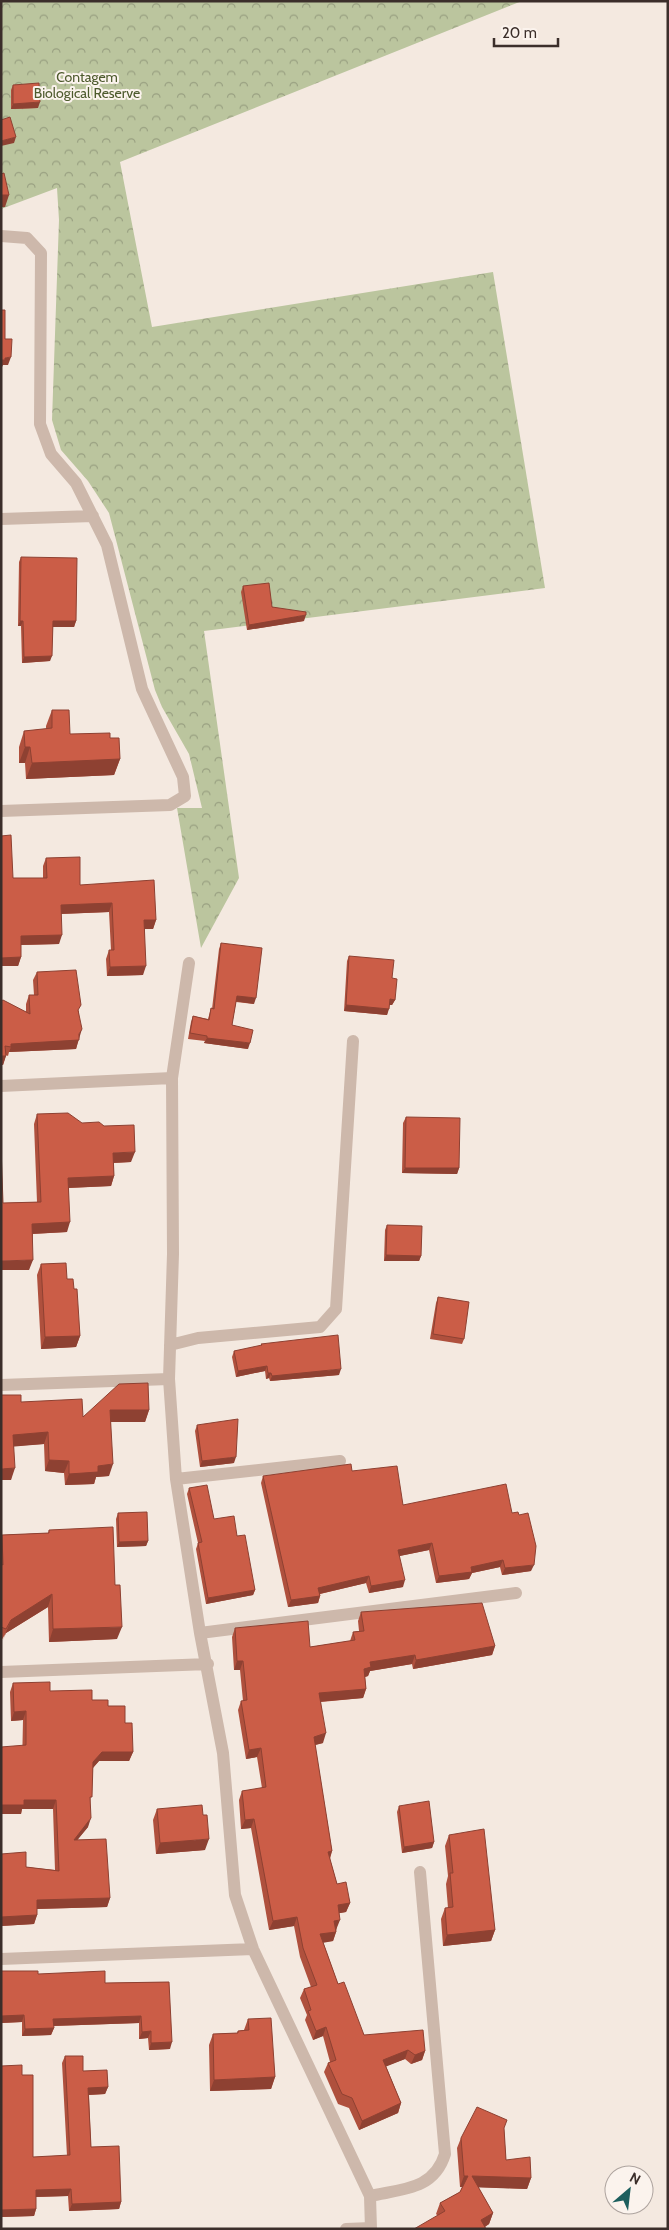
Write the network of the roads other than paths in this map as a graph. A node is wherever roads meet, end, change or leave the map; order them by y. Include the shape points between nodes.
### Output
1 (1, 236) edge
2 (93, 516) junction
3 (1, 519) edge
4 (1, 812) edge
5 (189, 963) dead end
6 (353, 1041) dead end
7 (172, 1078) junction
8 (1, 1086) edge
9 (170, 1344) junction
10 (169, 1379) junction
11 (1, 1385) edge
12 (340, 1461) dead end
13 (176, 1479) junction
14 (516, 1593) dead end
15 (200, 1633) junction
16 (208, 1664) junction
17 (1, 1672) edge
18 (420, 1872) dead end
19 (253, 1949) junction
20 (1, 1958) edge
21 (370, 2196) junction
22 (371, 2228) edge
23 (346, 2229) edge

1 - 2 street via 27,238 41,253 40,424 51,454 76,483
2 - 3 street
2 - 4 street via 108,545 142,689 183,777 185,796 170,805
5 - 7 street
6 - 9 street via 336,1309 320,1327 198,1338
7 - 8 street
7 - 9 street
9 - 10 street
10 - 11 street
10 - 13 street
12 - 13 street
13 - 15 street
14 - 15 street
15 - 16 street
16 - 17 street
16 - 19 street via 223,1753 234,1895
18 - 21 street via 445,2154 434,2176 423,2184
19 - 20 street
19 - 21 street
21 - 22 street
22 - 23 street

